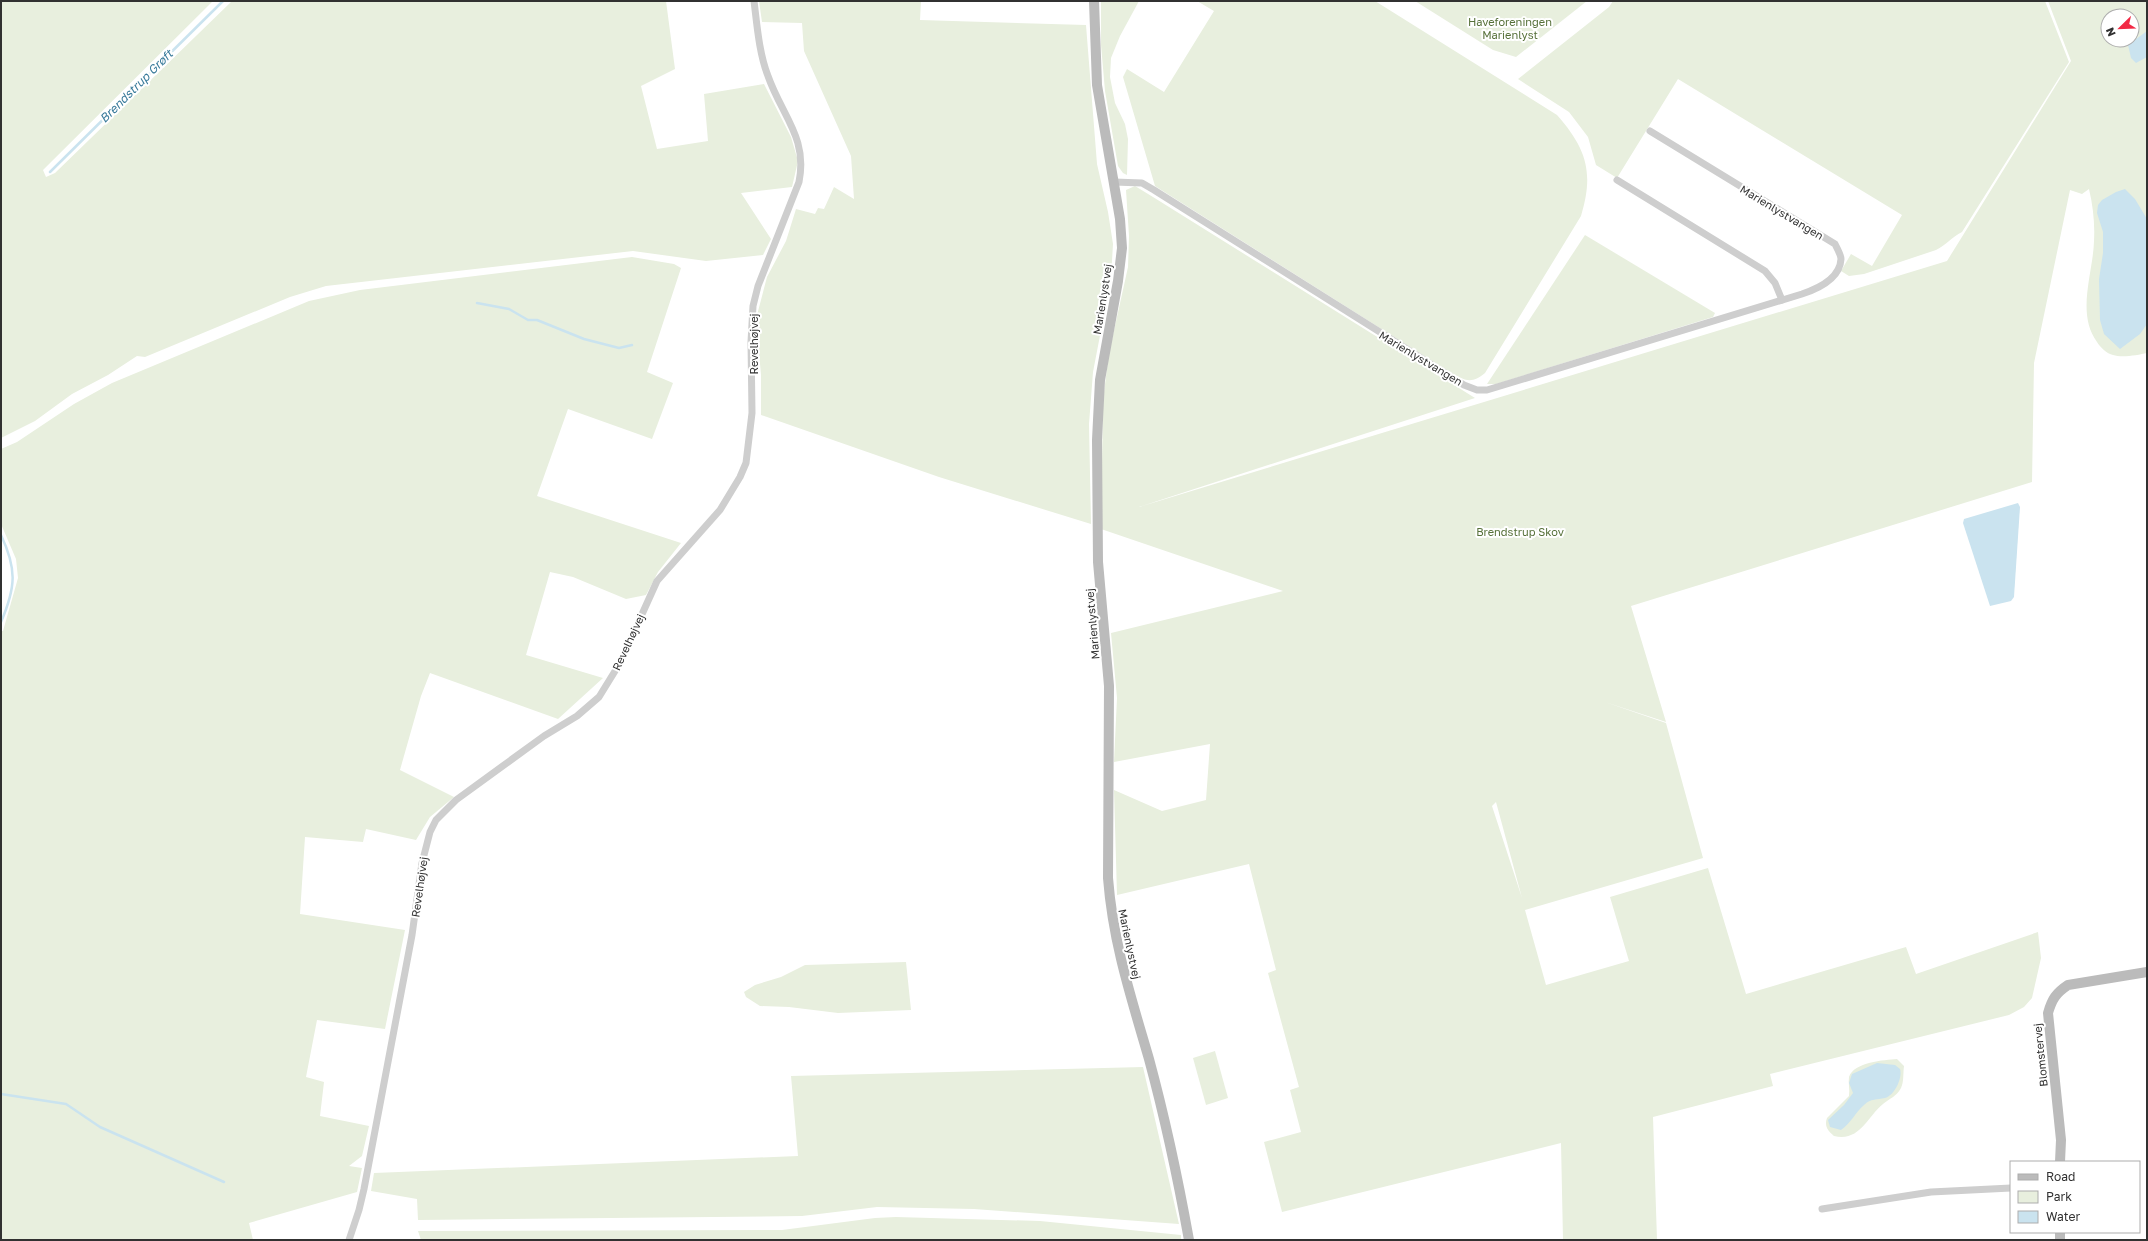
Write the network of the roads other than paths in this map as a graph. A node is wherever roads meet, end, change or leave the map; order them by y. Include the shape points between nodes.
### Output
1 (754, 1) edge
2 (1094, 1) edge
3 (1650, 131) dead end
4 (1617, 180) dead end
5 (1114, 182) junction
6 (1782, 300) junction
7 (2147, 972) edge
8 (2060, 1161) edge
9 (2010, 1188) edge
10 (1822, 1209) dead end
11 (349, 1240) edge
12 (1188, 1240) edge

1 - 11 street, Revelhøjvej via 767,76 799,143 802,166 799,182 758,286 753,306 752,413 746,463 740,478 720,510 657,581 620,664 599,697 577,716 456,800 436,820 422,863 412,935 365,1182
2 - 5 street, Marienlystvej via 1097,85
3 - 6 street, Marienlystvangen via 1835,244 1841,258 1837,272 1815,289
4 - 6 street via 1765,271 1775,283
5 - 6 street, Marienlystvangen via 1142,183 1392,341 1476,390 1499,387
5 - 12 street, Marienlystvej via 1122,248 1100,380 1097,440 1098,562 1109,686 1109,892 1119,956 1158,1096
7 - 8 street, Blomstervej via 2068,985 2052,998 2048,1013 2061,1140
9 - 10 street via 1931,1192

